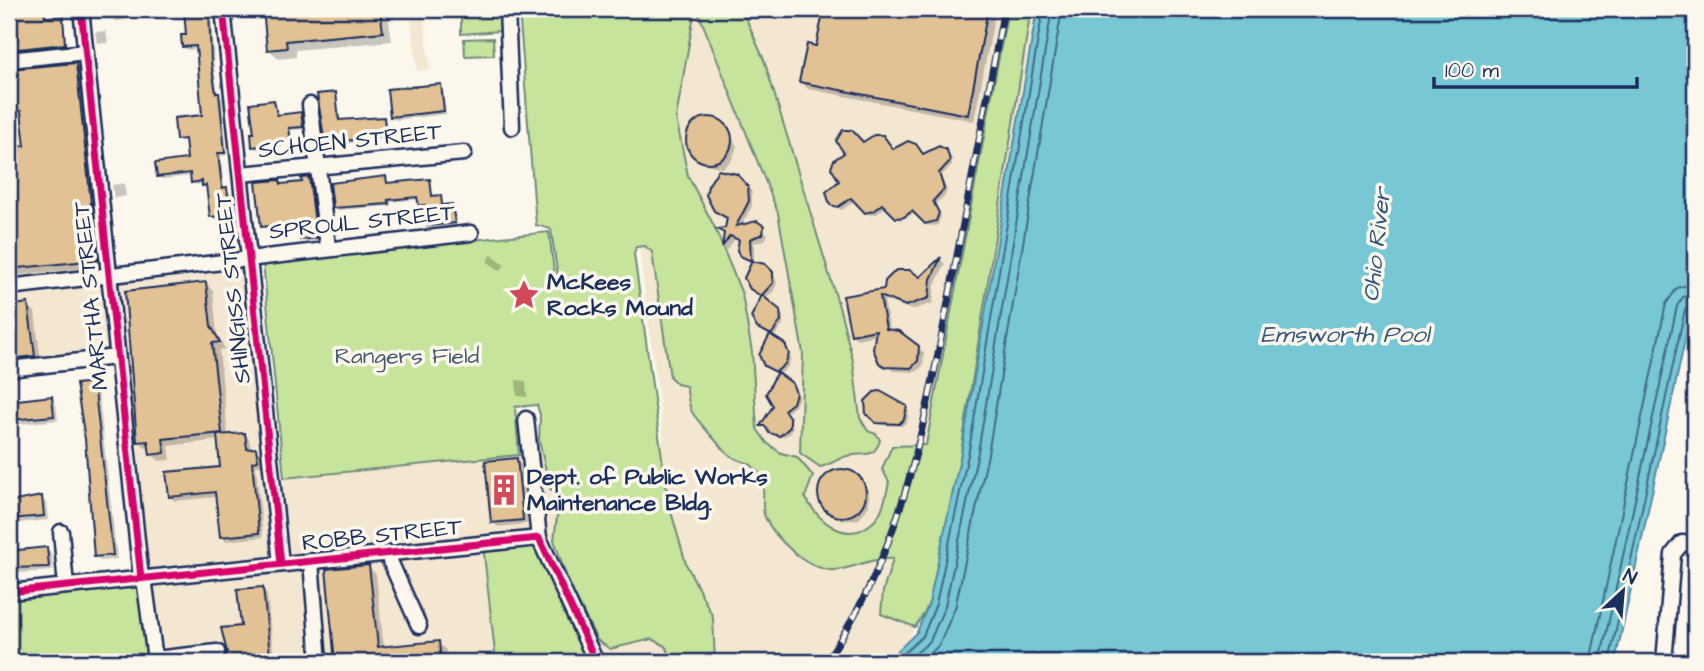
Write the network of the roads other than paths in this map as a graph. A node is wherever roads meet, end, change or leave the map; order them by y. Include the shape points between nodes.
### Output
1 (81, 9) edge
2 (223, 9) edge
3 (508, 9) edge
4 (86, 52) junction
5 (9, 60) edge
6 (310, 105) dead end
7 (512, 127) dead end
8 (464, 153) dead end
9 (319, 168) junction
10 (241, 174) junction
11 (471, 233) dead end
12 (328, 247) junction
13 (248, 257) junction
14 (107, 275) junction
15 (9, 287) edge
16 (116, 357) junction
17 (9, 369) edge
18 (526, 419) dead end
19 (61, 532) dead end
20 (539, 538) junction
21 (1695, 544) edge
22 (390, 553) junction
23 (311, 561) junction
24 (281, 564) junction
25 (143, 578) junction
26 (66, 586) junction
27 (9, 592) edge
28 (419, 626) dead end
29 (217, 652) dead end
30 (319, 662) edge
31 (596, 662) edge
32 (1664, 662) edge

1 - 4 street, MARTHA STREET
2 - 10 street, SHINGISS STREET
3 - 7 street
4 - 5 street
4 - 14 street, MARTHA STREET
6 - 9 street
8 - 9 street, SCHOEN STREET
9 - 10 street, SCHOEN STREET
9 - 12 street
10 - 13 street, SHINGISS STREET
11 - 12 street, SPROUL STREET
12 - 13 street, SPROUL STREET
13 - 14 street, SPROUL STREET
13 - 24 street, SHINGISS STREET
14 - 15 street, SPROUL STREET
14 - 16 street, MARTHA STREET
16 - 17 street
16 - 25 street, MARTHA STREET
18 - 20 street
19 - 26 street
20 - 22 street, ROBB STREET
20 - 31 street
21 - 32 street via 1682,543 1673,554
22 - 23 street, ROBB STREET
22 - 28 street
23 - 24 street, ROBB STREET
23 - 30 street
24 - 25 street, ROBB STREET
25 - 26 street, ROBB STREET
25 - 29 street, MARTHA STREET via 155,659
26 - 27 street, ROBB STREET

